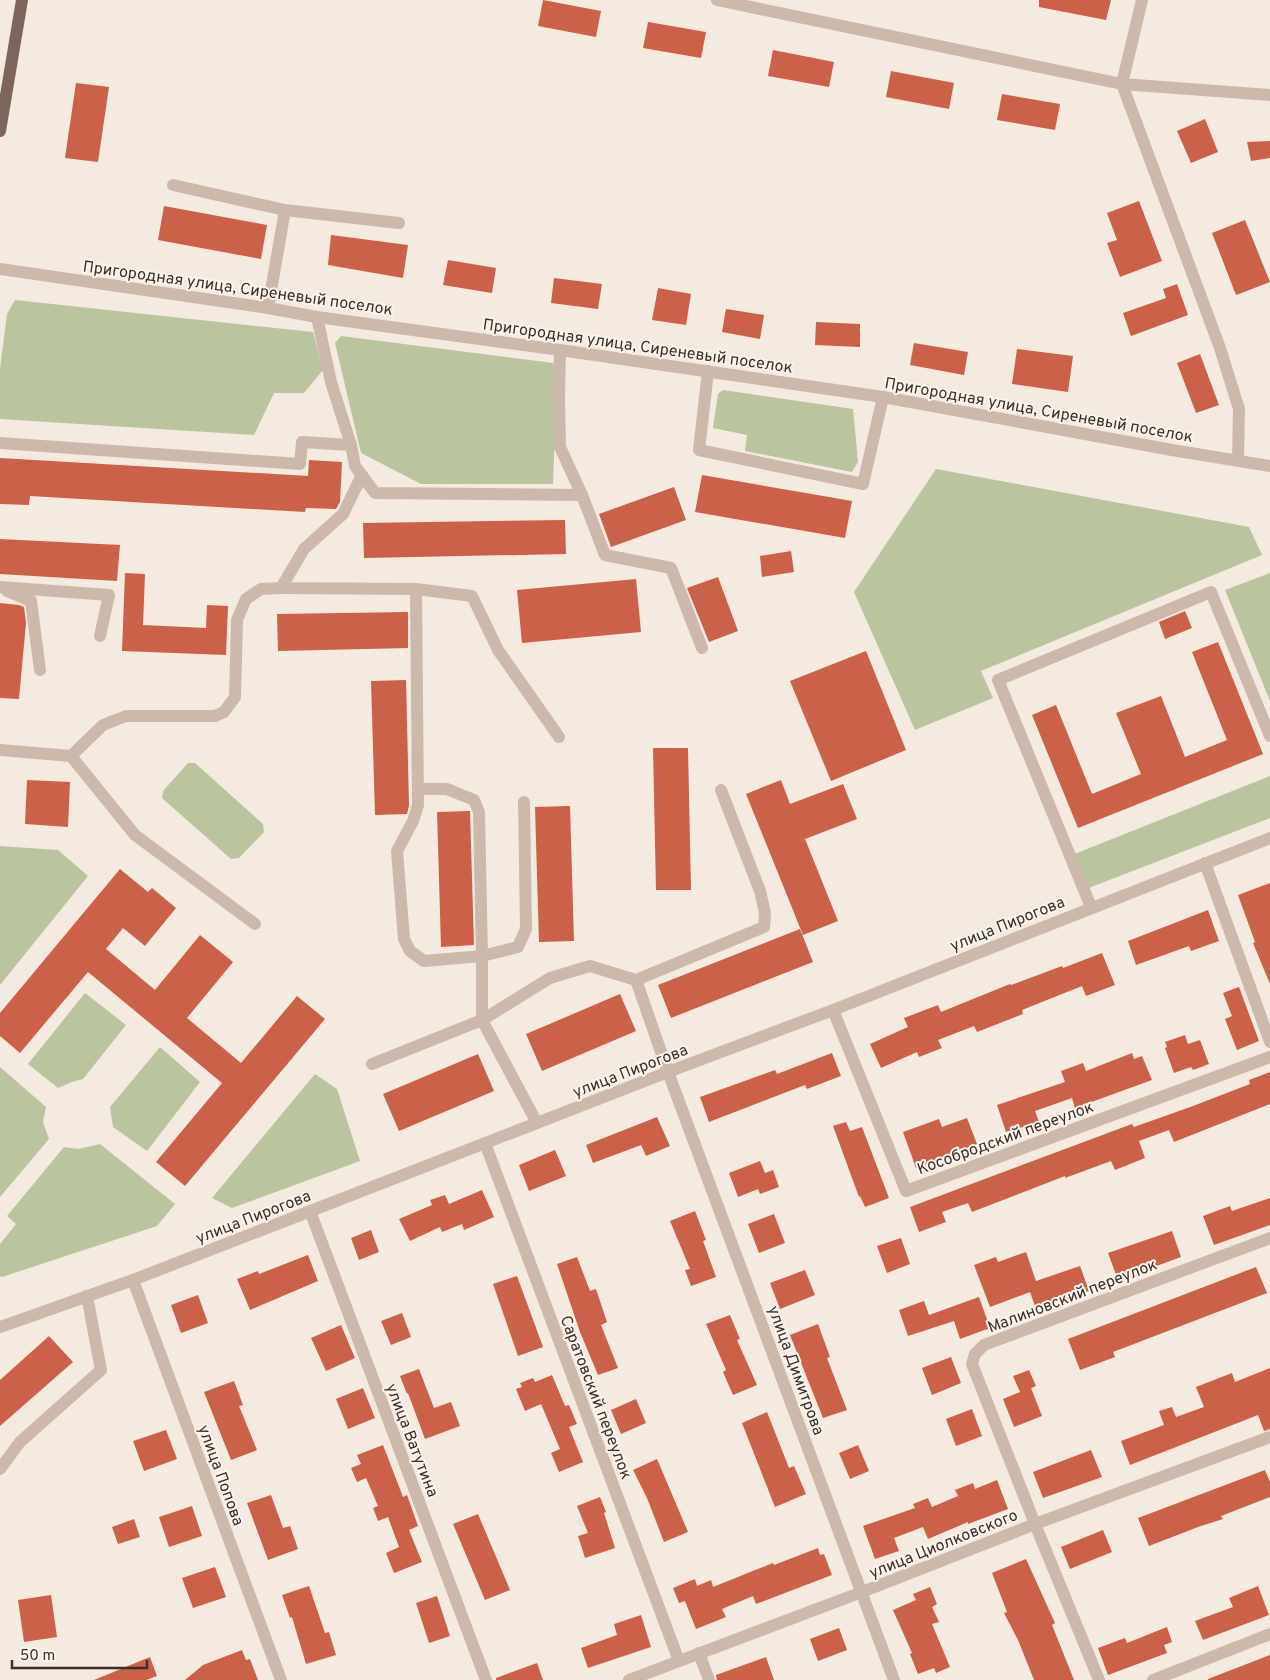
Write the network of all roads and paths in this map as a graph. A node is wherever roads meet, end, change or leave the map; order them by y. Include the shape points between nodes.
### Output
1 (22, 0) edge
2 (717, 0) edge
3 (1142, 0) edge
4 (1122, 84) junction
5 (1270, 95) edge
6 (0, 131) edge
7 (173, 185) dead end
8 (285, 210) junction
9 (399, 223) dead end
10 (0, 269) edge
11 (268, 308) junction
12 (316, 317) junction
13 (560, 350) junction
14 (708, 371) junction
15 (883, 397) junction
16 (0, 443) edge
17 (351, 445) junction
18 (1238, 459) junction
19 (1270, 466) edge
20 (362, 475) junction
21 (582, 495) junction
22 (0, 588) edge
23 (281, 588) junction
24 (416, 590) junction
25 (100, 636) dead end
26 (702, 648) dead end
27 (40, 670) dead end
28 (1270, 736) edge
29 (559, 737) dead end
30 (0, 750) edge
31 (71, 756) junction
32 (419, 789) junction
33 (721, 790) dead end
34 (524, 802) dead end
35 (1270, 838) edge
36 (1204, 863) junction
37 (1091, 907) junction
38 (255, 924) dead end
39 (482, 956) junction
40 (636, 980) junction
41 (833, 1010) junction
42 (482, 1020) junction
43 (1270, 1042) edge
44 (1270, 1057) edge
45 (372, 1064) dead end
46 (668, 1072) junction
47 (537, 1123) junction
48 (485, 1144) junction
49 (310, 1211) junction
50 (1270, 1238) edge
51 (133, 1280) junction
52 (87, 1296) junction
53 (0, 1327) edge
54 (1270, 1437) edge
55 (0, 1470) edge
56 (1034, 1524) junction
57 (862, 1592) junction
58 (1270, 1634) edge
59 (699, 1653) junction
60 (679, 1662) junction
61 (281, 1680) edge
62 (486, 1680) edge
63 (629, 1680) edge
64 (709, 1680) edge
65 (894, 1680) edge
66 (1099, 1680) edge
67 (1153, 1680) edge

1 - 6 main road
2 - 4 street
3 - 4 street
4 - 5 street
4 - 18 street via 1220,348 1239,409
7 - 8 street
8 - 9 street
8 - 11 street
10 - 11 street, Пригородная улица, Сиреневый поселок
11 - 12 street, Пригородная улица, Сиреневый поселок
12 - 13 street, Пригородная улица, Сиреневый поселок
12 - 17 street via 331,382
13 - 14 street, Пригородная улица, Сиреневый поселок
13 - 21 street via 560,447
14 - 15 street, Пригородная улица, Сиреневый поселок
14 - 15 street via 699,450 864,484
15 - 18 street, Пригородная улица, Сиреневый поселок
16 - 17 street via 300,464 302,442
17 - 20 street via 355,466
18 - 19 street, Пригородная улица, Сиреневый поселок
20 - 21 street via 375,493
20 - 23 street via 343,514 304,549
21 - 26 street via 605,555 671,568
22 - 25 street via 109,595
22 - 27 street via 31,601
23 - 24 street
23 - 31 street via 261,590 246,599 237,620 236,697 224,712 215,716 126,716 103,725
24 - 29 street via 472,596 498,650
24 - 32 street
28 - 37 street via 1211,592 998,680
30 - 31 street
31 - 38 street via 135,835
32 - 39 street via 446,789 474,800 478,812
32 - 39 street via 413,822 397,851 404,939 410,950 424,961
33 - 40 street via 760,891 765,913 764,927
34 - 39 street via 526,929 518,947
35 - 36 street, улица Пирогова
36 - 37 street, улица Пирогова
36 - 43 street
37 - 41 street, улица Пирогова
39 - 42 street
40 - 42 street via 590,966 550,978
40 - 46 street, улица Димитрова
41 - 44 street, Кособродский переулок via 906,1191
41 - 46 street, улица Пирогова
42 - 45 street
42 - 47 street
46 - 47 street, улица Пирогова
46 - 57 street, улица Димитрова
47 - 48 street, улица Пирогова
48 - 49 street, улица Пирогова
48 - 60 street, Саратовский переулок
49 - 51 street, улица Пирогова
49 - 62 street, улица Ватутина
50 - 56 street, Малиновский переулок via 984,1345 975,1354 972,1364
51 - 52 street, улица Пирогова
51 - 61 street, улица Попова
52 - 53 street, улица Пирогова
52 - 55 street via 101,1370 20,1442
54 - 56 street, улица Циолковского
56 - 57 street, улица Циолковского
56 - 66 street, Малиновский переулок
57 - 59 street, улица Циолковского
57 - 65 street, улица Димитрова
58 - 67 street
59 - 60 street, улица Циолковского
59 - 64 street
60 - 63 street, улица Циолковского

